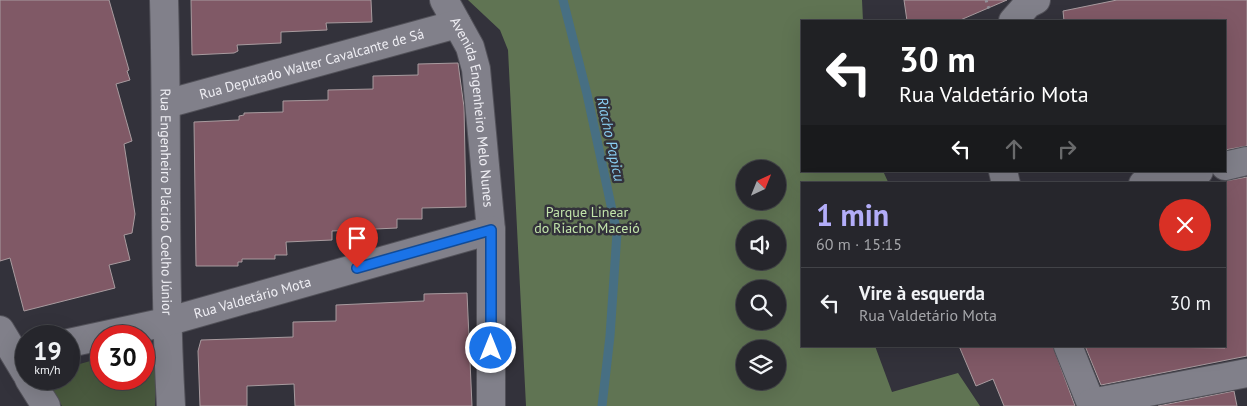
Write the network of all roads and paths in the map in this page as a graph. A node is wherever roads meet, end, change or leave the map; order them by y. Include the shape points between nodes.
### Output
1 (444, 0) edge
2 (1036, 0) edge
3 (163, 2) edge
4 (1014, 20) edge
5 (457, 24) junction
6 (166, 104) junction
7 (1247, 161) edge
8 (1226, 166) edge
9 (1195, 172) edge
10 (1152, 182) edge
11 (491, 230) junction
12 (166, 322) junction
13 (0, 330) edge
14 (80, 340) edge
15 (1068, 347) edge
16 (15, 356) edge
17 (1247, 373) edge
18 (37, 390) edge
19 (1092, 405) edge
20 (46, 406) edge
21 (171, 406) edge
22 (491, 406) edge

1 - 5 street, Avenida Engenheiro Melo Nunes
2 - 4 street
3 - 6 street, Rua Engenheiro Plácido Coelho Júnior
5 - 6 street, Rua Deputado Walter Cavalcante de Sá
5 - 11 street, Avenida Engenheiro Melo Nunes via 470,47 476,69
6 - 12 street, Rua Engenheiro Plácido Coelho Júnior
7 - 8 street
9 - 10 street
11 - 12 street, Rua Valdetário Mota
11 - 22 street, Avenida Engenheiro Melo Nunes
12 - 14 street, Rua Valdetário Mota
12 - 21 street, Rua Engenheiro Plácido Coelho Júnior
13 - 16 street
15 - 19 street
17 - 19 street
18 - 20 street

